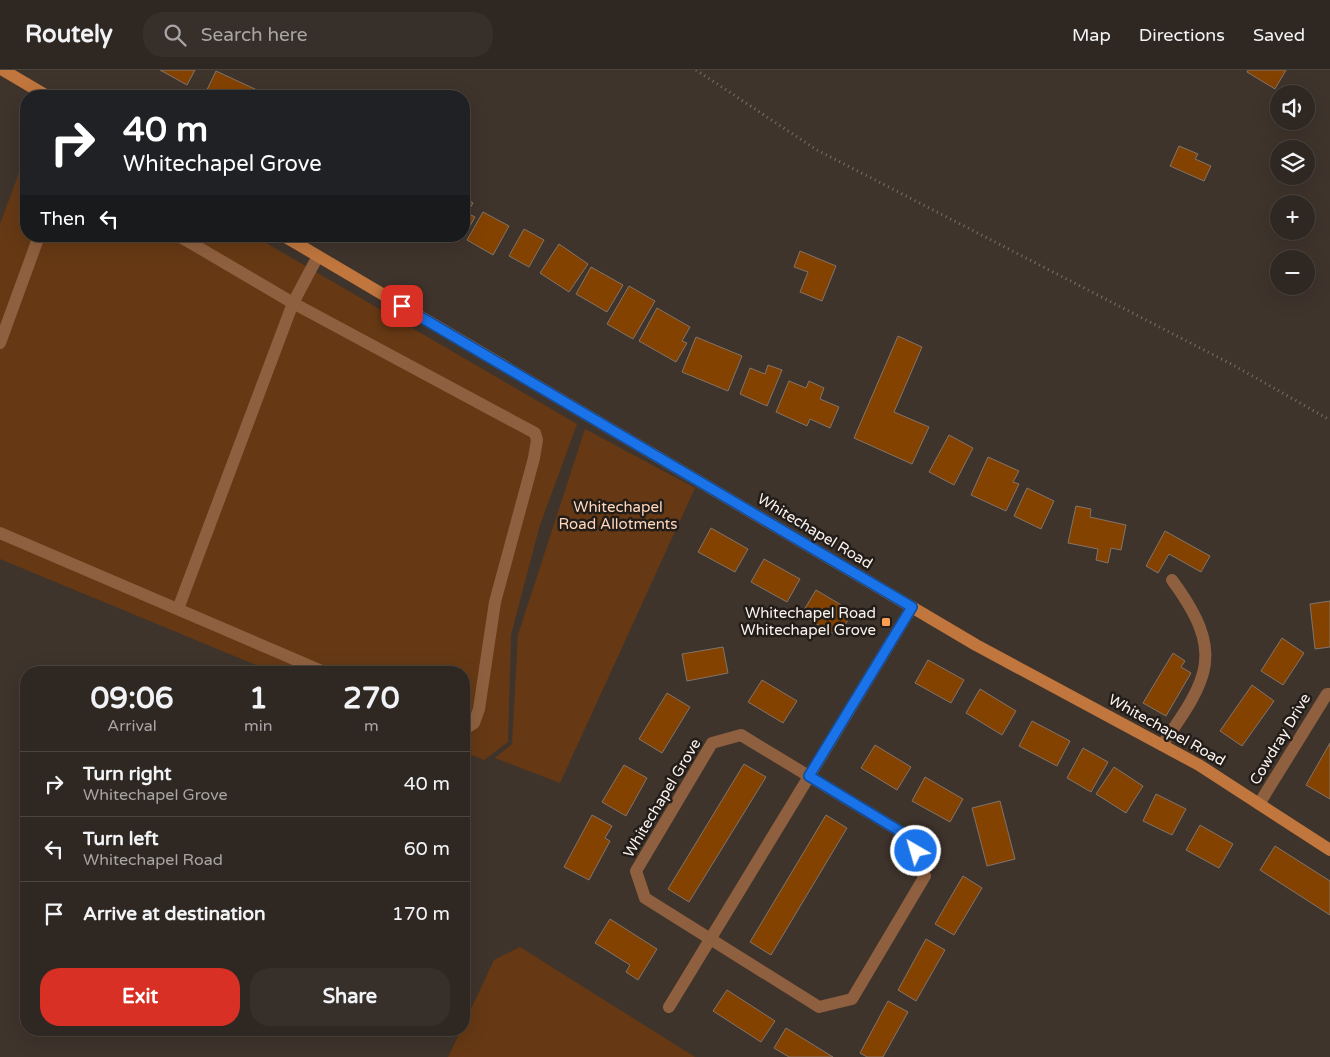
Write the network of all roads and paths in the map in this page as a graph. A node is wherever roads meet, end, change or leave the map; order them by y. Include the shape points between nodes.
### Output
1 (3, 70) edge
2 (696, 70) edge
3 (37, 90) edge
4 (37, 242) edge
5 (189, 242) edge
6 (294, 242) edge
7 (318, 256) junction
8 (293, 303) junction
9 (0, 344) edge
10 (1330, 420) edge
11 (0, 533) edge
12 (1172, 580) dead end
13 (912, 607) junction
14 (178, 609) junction
15 (310, 666) edge
16 (1330, 694) edge
17 (470, 725) edge
18 (1162, 745) junction
19 (809, 776) junction
20 (1259, 804) junction
21 (1330, 850) edge
22 (710, 939) junction
23 (669, 1006) dead end

1 - 3 main road
2 - 10 path via 817,150 1235,366
4 - 9 street
5 - 8 street
6 - 7 main road, Whitechapel Road
7 - 8 street
7 - 13 main road, Whitechapel Road
8 - 14 street
8 - 17 street via 535,433 534,458 495,602 479,709
11 - 14 street
12 - 18 street via 1201,626 1206,660 1197,692
13 - 18 main road, Whitechapel Road
13 - 19 street
14 - 15 street
16 - 20 street, Cowdray Drive via 1327,694
18 - 20 main road, Whitechapel Road
19 - 22 street
19 - 22 street, Whitechapel Grove via 741,735 712,743 636,871 645,898
19 - 22 street, Whitechapel Grove via 911,838 925,876 852,999 819,1006
20 - 21 main road, Whitechapel Road
22 - 23 street

